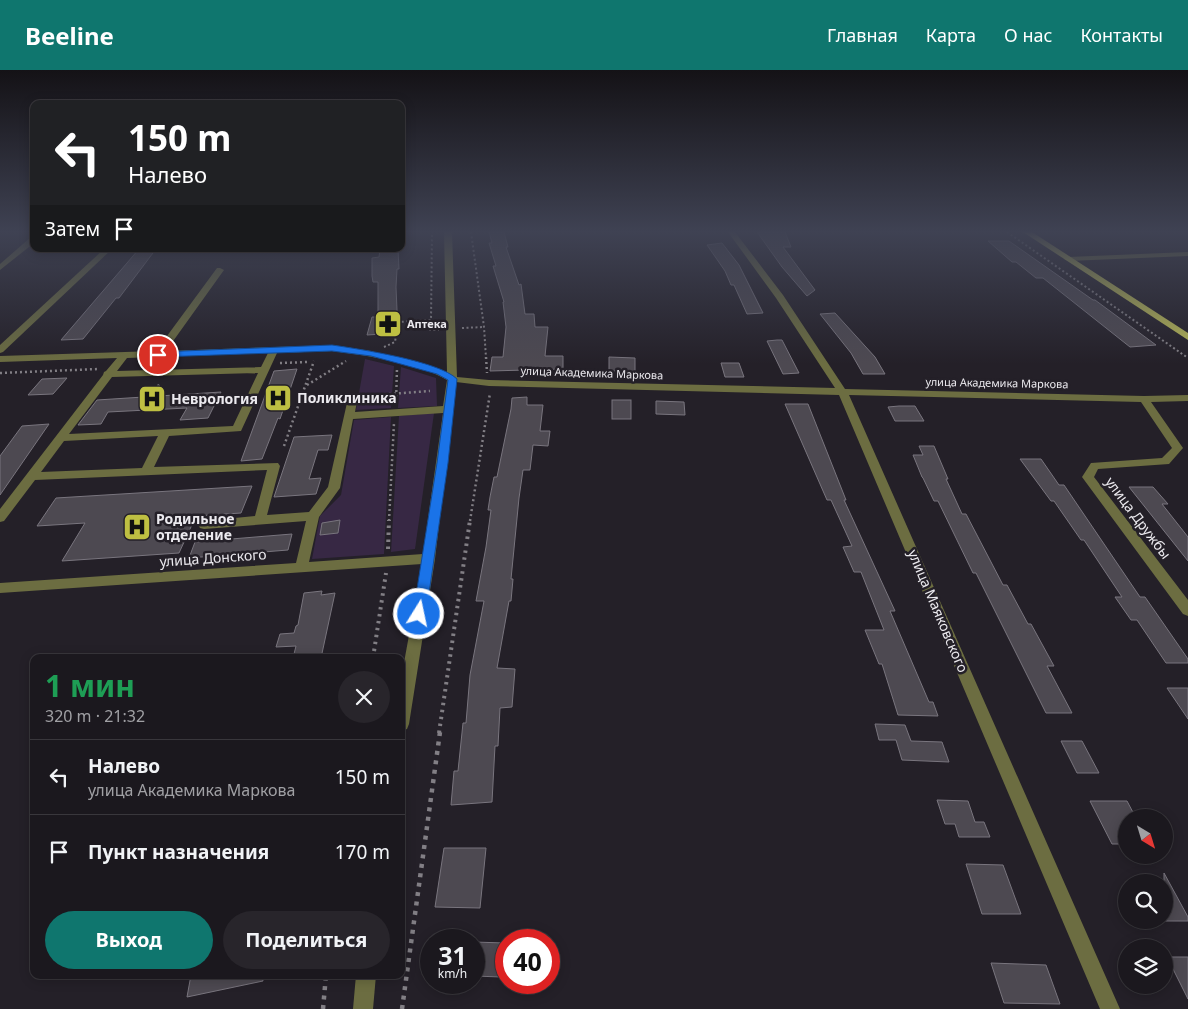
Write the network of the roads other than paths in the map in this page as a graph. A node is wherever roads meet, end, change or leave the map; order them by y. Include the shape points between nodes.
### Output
1 (79, 276) edge
2 (216, 276) edge
3 (449, 276) edge
4 (764, 276) edge
5 (1094, 276) edge
6 (1188, 337) edge
7 (0, 350) edge
8 (274, 350) junction
9 (158, 355) junction
10 (123, 356) junction
11 (0, 359) edge
12 (264, 370) junction
13 (107, 374) junction
14 (452, 379) junction
15 (843, 392) junction
16 (353, 396) dead end
17 (1188, 398) edge
18 (1144, 399) junction
19 (449, 408) junction
20 (349, 416) junction
21 (165, 433) junction
22 (60, 438) junction
23 (146, 471) junction
24 (31, 476) junction
25 (313, 516) junction
26 (0, 518) edge
27 (260, 520) junction
28 (204, 525) dead end
29 (428, 559) junction
30 (301, 568) junction
31 (0, 588) edge
32 (1188, 610) edge
33 (405, 700) edge
34 (366, 979) edge
35 (363, 1009) edge
36 (1110, 1009) edge

1 - 7 street
2 - 9 street
3 - 14 street
4 - 15 street, улица Маяковского
5 - 6 main road
8 - 9 street, улица Академика Маркова
8 - 12 street
8 - 14 street, улица Академика Маркова via 332,348 371,354 440,372
9 - 10 street, улица Академика Маркова
10 - 11 street, улица Академика Маркова
10 - 13 street
12 - 13 street
12 - 21 street via 237,429
13 - 22 street
14 - 15 street, улица Академика Маркова via 489,383
14 - 19 street
15 - 18 street, улица Академика Маркова
15 - 36 street, улица Маяковского
16 - 20 street
17 - 18 street, улица Академика Маркова
18 - 32 street, улица Дружбы via 1178,448 1165,461 1095,466 1088,477
19 - 20 street
19 - 29 street
20 - 25 street via 334,488
21 - 22 street
21 - 23 street
22 - 24 street
23 - 24 street
23 - 27 street via 274,466
24 - 26 street
25 - 27 street
25 - 30 street
27 - 28 street
29 - 30 street, улица Донского
29 - 33 street
30 - 31 street, улица Донского
34 - 35 street

